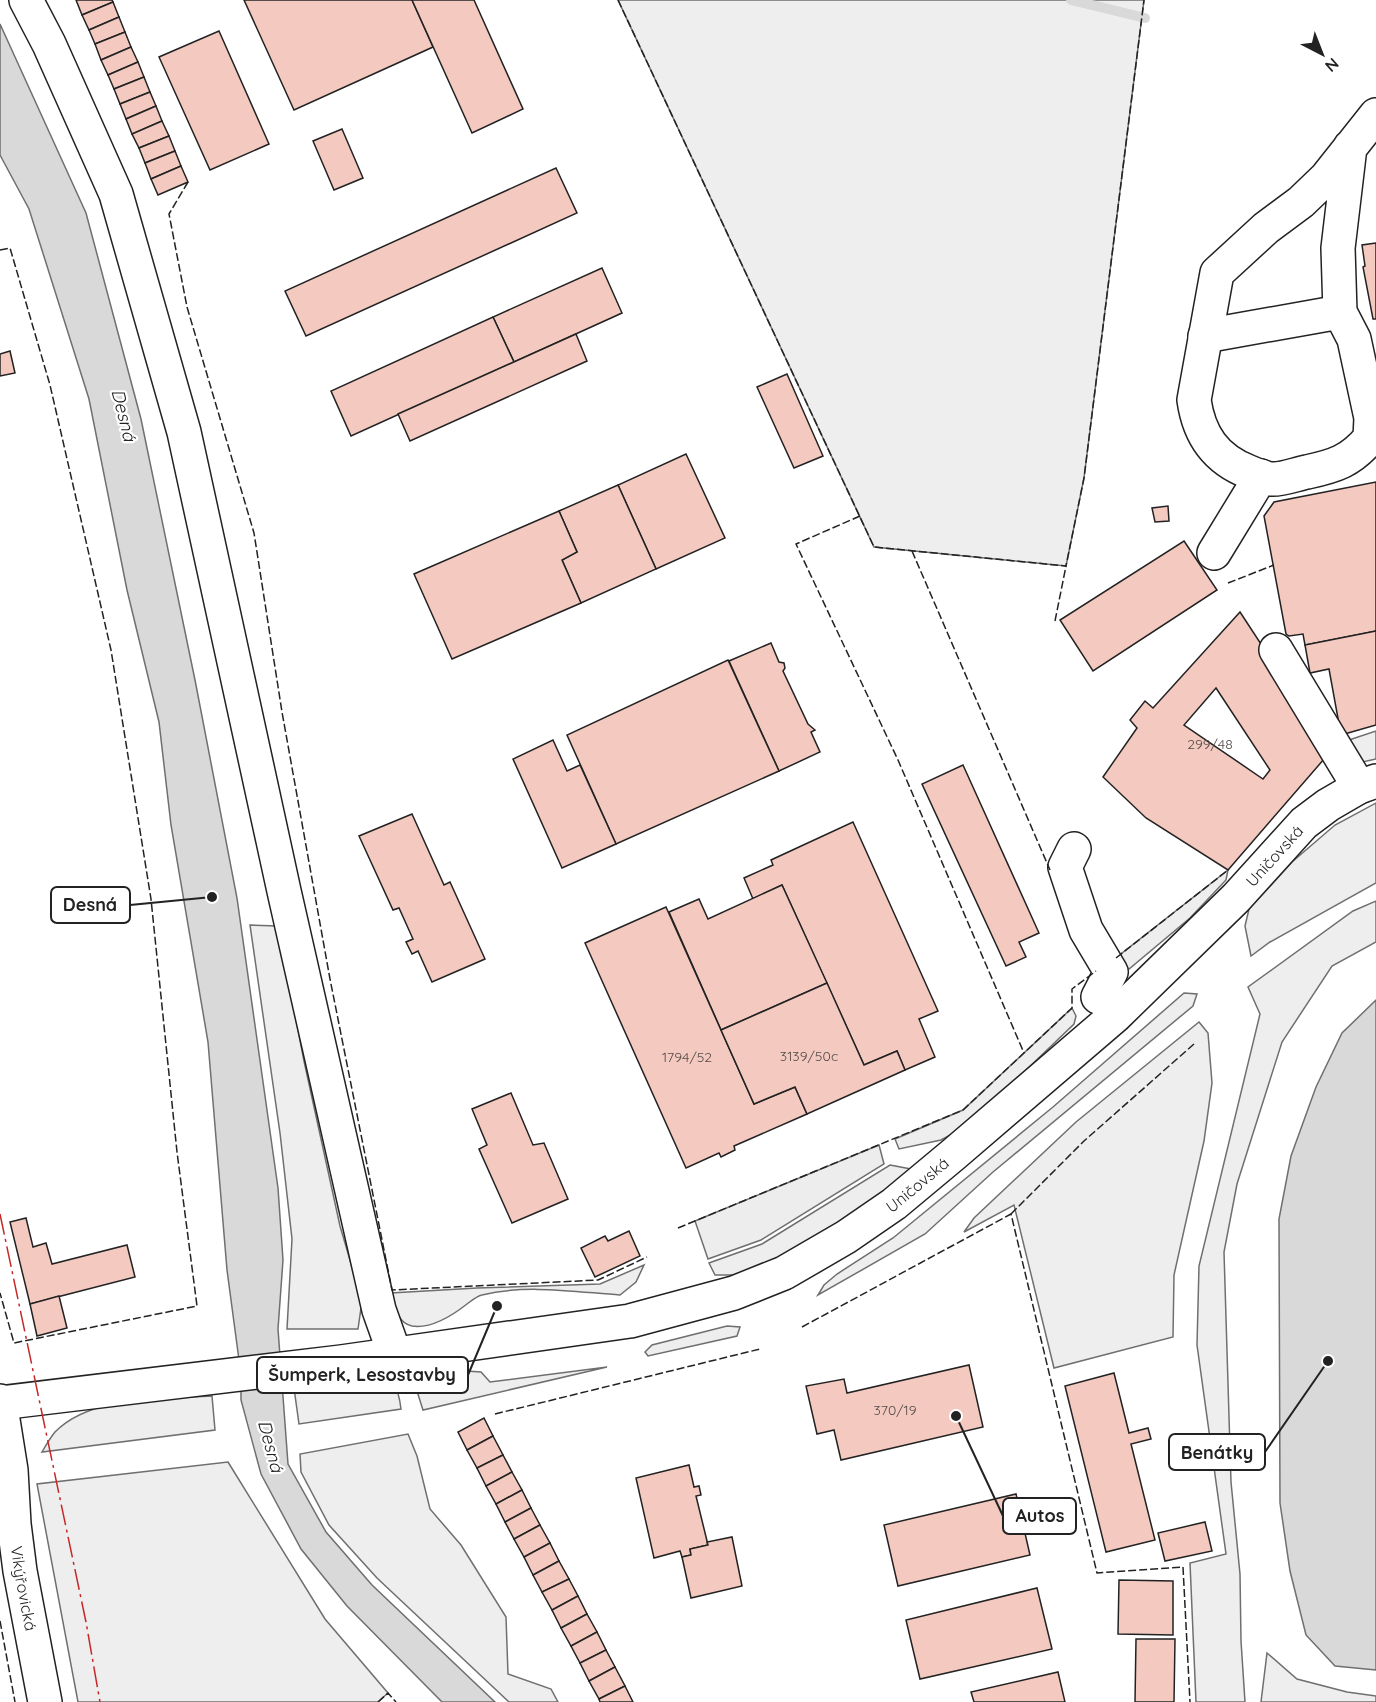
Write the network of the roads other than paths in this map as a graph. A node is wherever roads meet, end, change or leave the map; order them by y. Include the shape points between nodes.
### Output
1 (26, 0) edge
2 (1376, 115) edge
3 (1350, 147) junction
4 (1340, 312) junction
5 (1205, 336) junction
6 (1261, 476) junction
7 (1214, 553) dead end
8 (1276, 650) dead end
9 (1368, 784) edge
10 (1074, 849) dead end
11 (1098, 997) dead end
12 (395, 1355) junction
13 (0, 1403) edge
14 (45, 1702) edge

1 - 12 main road via 116,194 184,432 379,1310
2 - 3 main road
3 - 4 main road via 1338,248
3 - 5 main road via 1301,202 1216,273
4 - 5 main road
4 - 6 main road via 1354,339 1371,418 1370,438 1350,459 1328,468 1272,479
5 - 6 main road via 1194,400 1201,430 1233,466
6 - 7 main road
8 - 9 main road
9 - 12 main road, Uničovská via 1304,823 1217,917 1106,1023 894,1204 846,1237 784,1273 734,1293 630,1321
10 - 11 main road via 1065,867 1086,930 1112,972
12 - 13 main road, Uničovská
13 - 14 main road, Vikýřovická via 11,1470 20,1571

